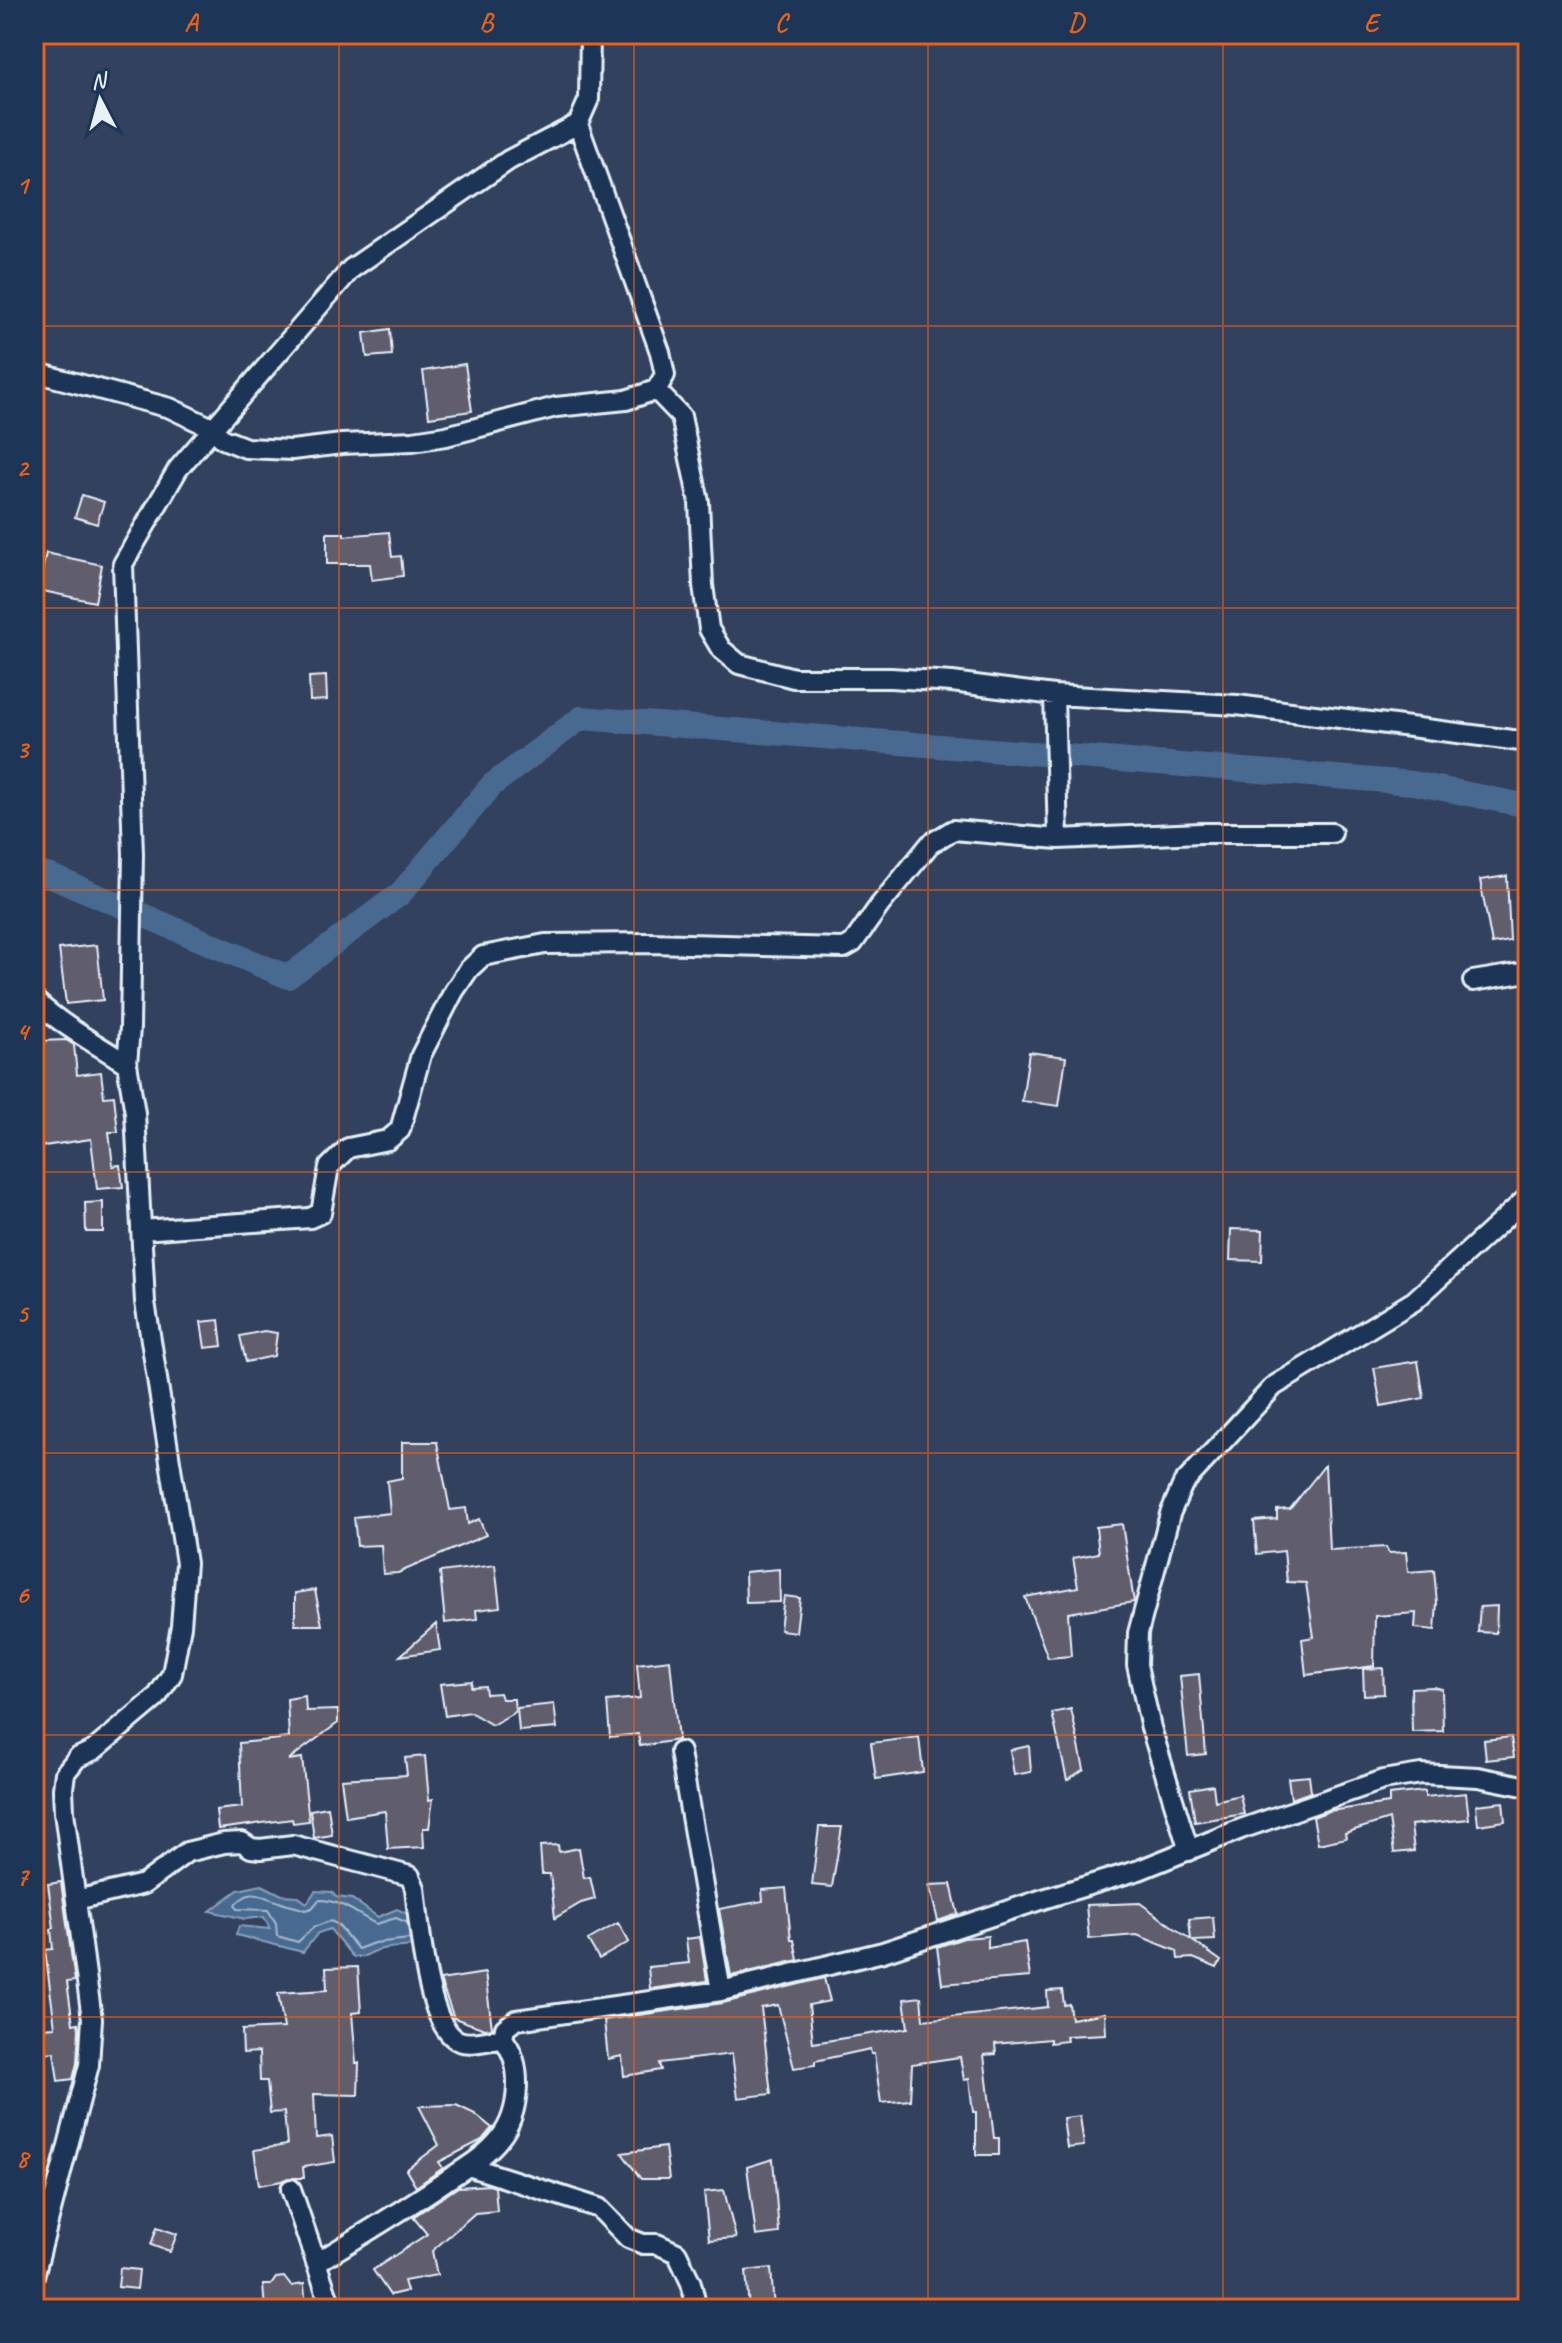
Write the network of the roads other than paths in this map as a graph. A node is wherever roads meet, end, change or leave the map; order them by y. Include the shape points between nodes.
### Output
1 (590, 34) edge
2 (578, 124) junction
3 (34, 372) edge
4 (656, 390) junction
5 (212, 428) junction
6 (1054, 695) junction
7 (1528, 742) edge
8 (1332, 833) dead end
9 (1058, 839) junction
10 (1528, 972) edge
11 (1473, 981) dead end
12 (34, 1003) edge
13 (127, 1064) junction
14 (1528, 1197) edge
15 (141, 1230) junction
16 (680, 1752) dead end
17 (1528, 1787) edge
18 (1189, 1851) junction
19 (76, 1900) junction
20 (721, 1991) junction
21 (503, 2039) junction
22 (468, 2166) junction
23 (291, 2189) dead end
24 (316, 2263) junction
25 (34, 2276) edge
26 (332, 2309) edge
27 (697, 2309) edge

1 - 2 street via 589,99
2 - 4 street via 660,352 665,375
2 - 5 street via 509,160 351,269
3 - 5 street via 170,408
4 - 5 street via 626,400 556,407 446,436 380,445 246,448
4 - 6 street via 681,416 699,502 709,629 739,664 794,678 891,678
5 - 13 street via 178,469 123,564 133,854
6 - 7 street via 1237,705
6 - 9 street
8 - 9 street
9 - 15 street via 953,830 930,844 844,948 545,944 483,956 454,991 421,1055 400,1130 388,1140 348,1148 329,1167 321,1213
10 - 11 street
12 - 13 street
13 - 15 street
14 - 18 street via 1414,1301 1274,1386 1183,1484 1166,1525 1138,1633 1137,1665
15 - 19 street via 145,1302 186,1563 181,1626 172,1674 156,1698 65,1773 64,1812
16 - 20 street
17 - 18 street via 1478,1777 1401,1776
18 - 20 street via 883,1952
19 - 21 street via 144,1884 187,1852 224,1843 260,1849 293,1845 400,1872 410,1876 415,1888 430,1997 448,2031 464,2043
19 - 25 street via 92,2019 89,2065
20 - 21 street via 516,2020 505,2028
21 - 22 street via 516,2071 510,2120 501,2137
22 - 24 street
22 - 27 street via 599,2208 628,2238 677,2253
23 - 24 street
24 - 26 street

